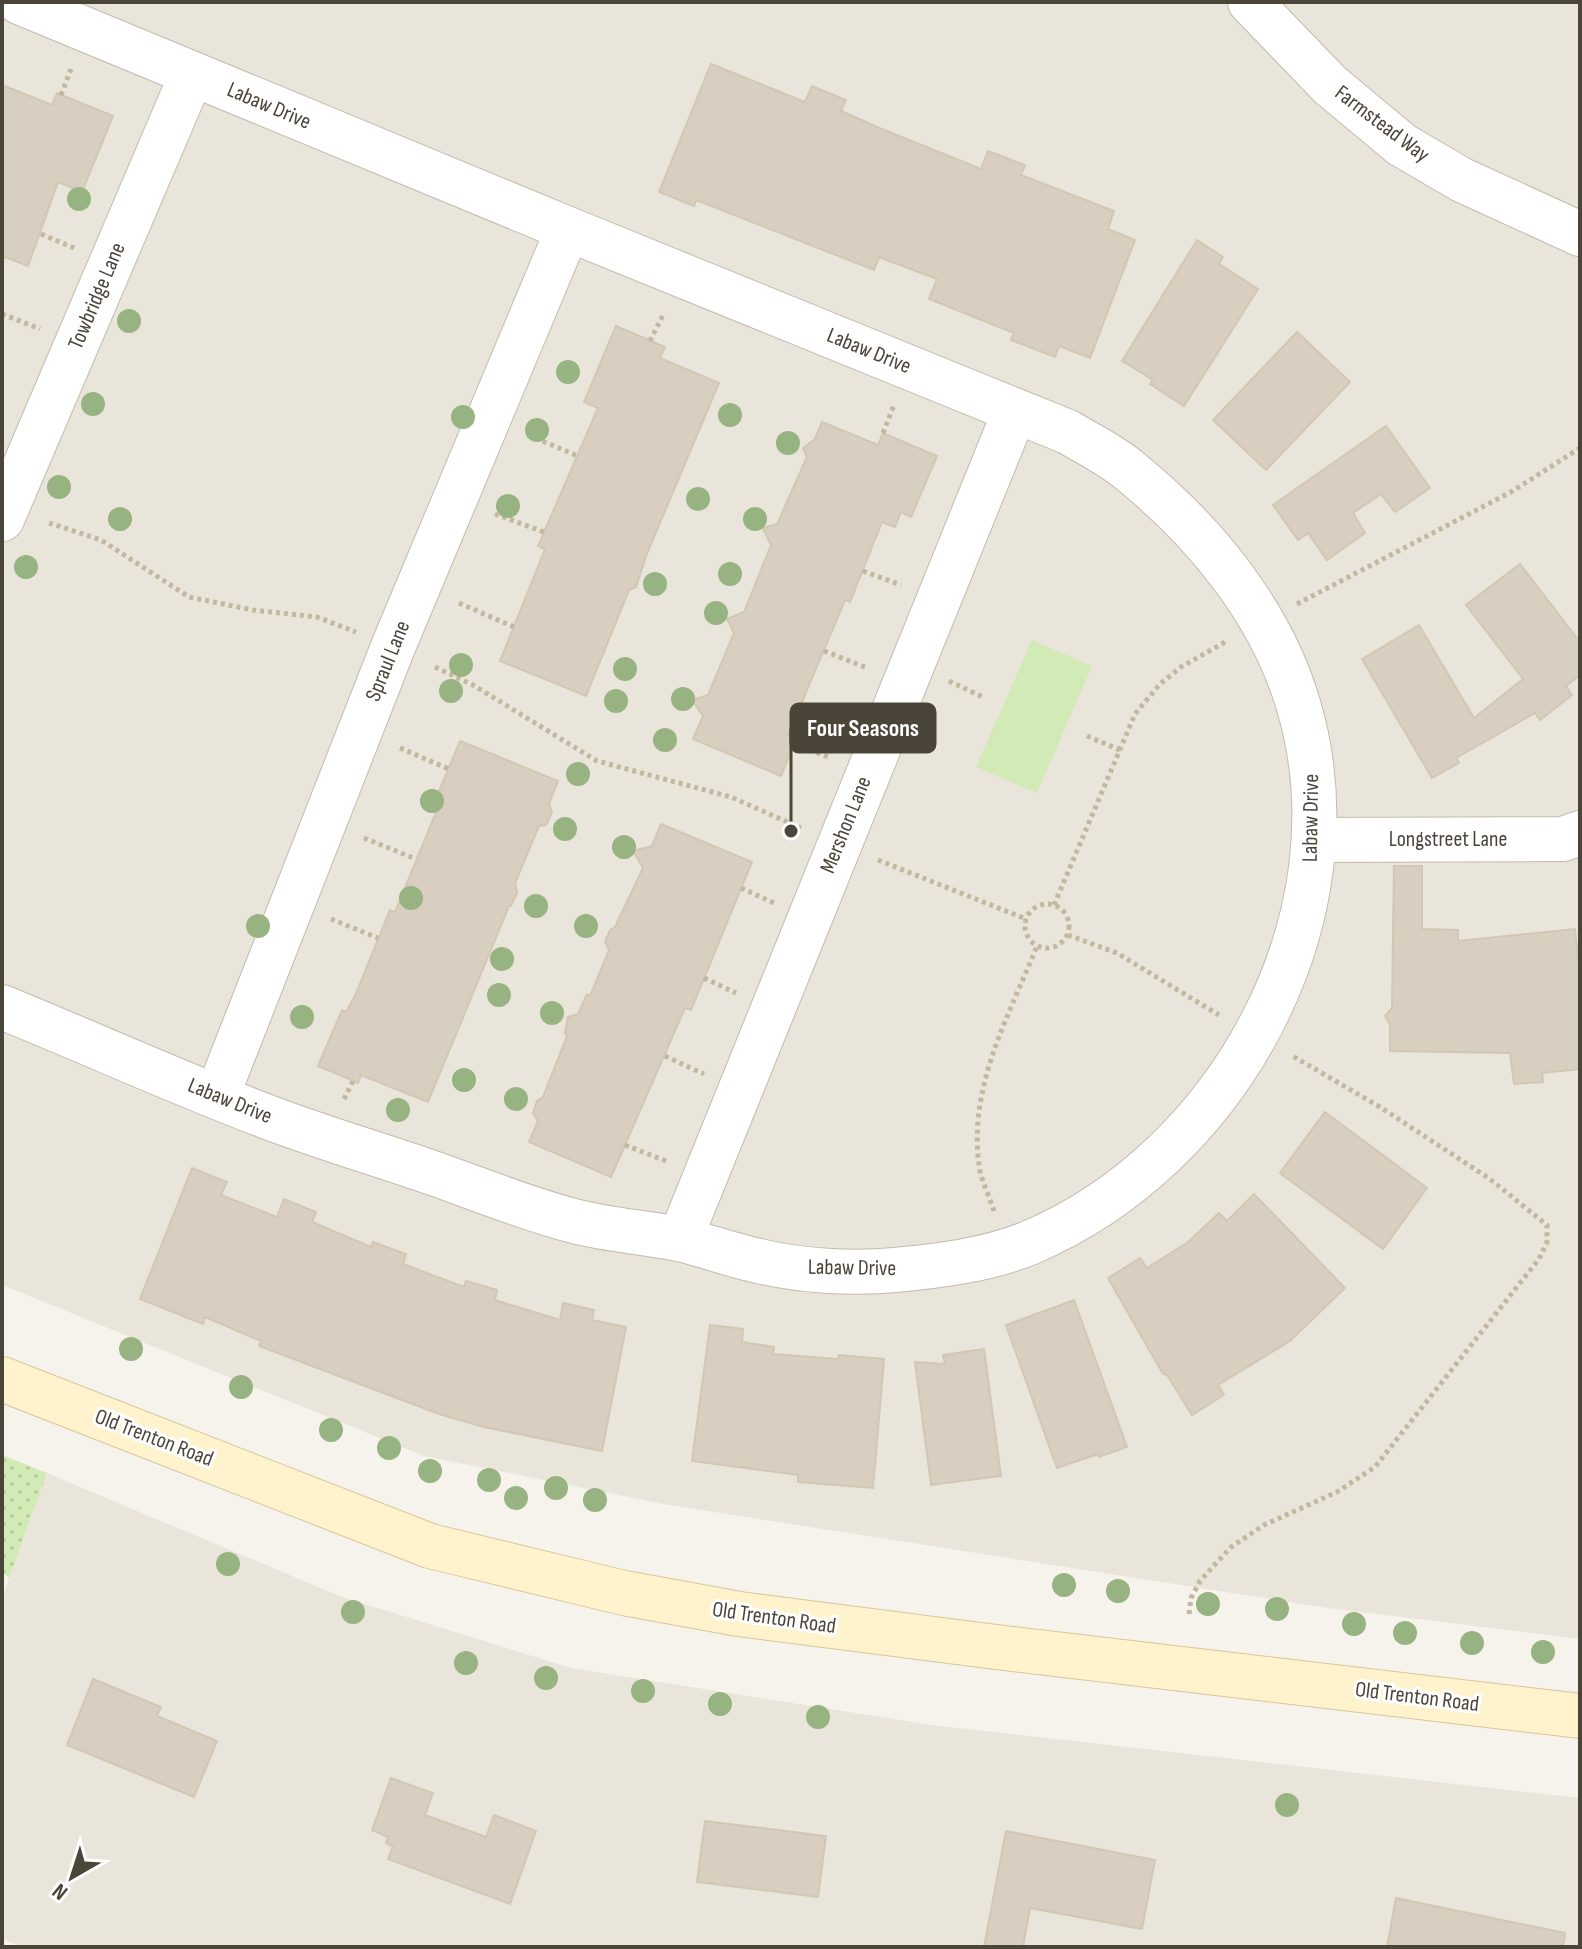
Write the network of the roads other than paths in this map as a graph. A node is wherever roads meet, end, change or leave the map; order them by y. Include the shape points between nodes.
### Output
1 (19, 2) edge
2 (1250, 2) edge
3 (192, 74) junction
4 (568, 229) junction
5 (1580, 234) edge
6 (1015, 411) junction
7 (2, 519) edge
8 (1580, 833) edge
9 (1314, 840) junction
10 (2, 1007) edge
11 (217, 1096) junction
12 (680, 1239) junction
13 (2, 1379) edge
14 (1580, 1716) edge

1 - 3 street, Labaw Drive
2 - 5 street, Farmstead Way via 1330,85 1402,145 1462,180
3 - 4 street, Labaw Drive
3 - 7 street, Towbridge Lane
4 - 6 street, Labaw Drive
4 - 11 street, Spraul Lane via 393,647
6 - 9 street, Labaw Drive via 1068,432 1128,469 1200,537 1244,591 1280,657 1299,706 1311,764
6 - 12 street, Mershon Lane
8 - 9 street, Longstreet Lane via 1563,839
9 - 12 street, Labaw Drive via 1293,947 1255,1035 1211,1104 1172,1148 1091,1211 995,1254 889,1271 763,1263
10 - 11 street, Labaw Drive
11 - 12 street, Labaw Drive via 576,1222
13 - 14 main road, Old Trenton Road via 430,1546 624,1593 739,1614

